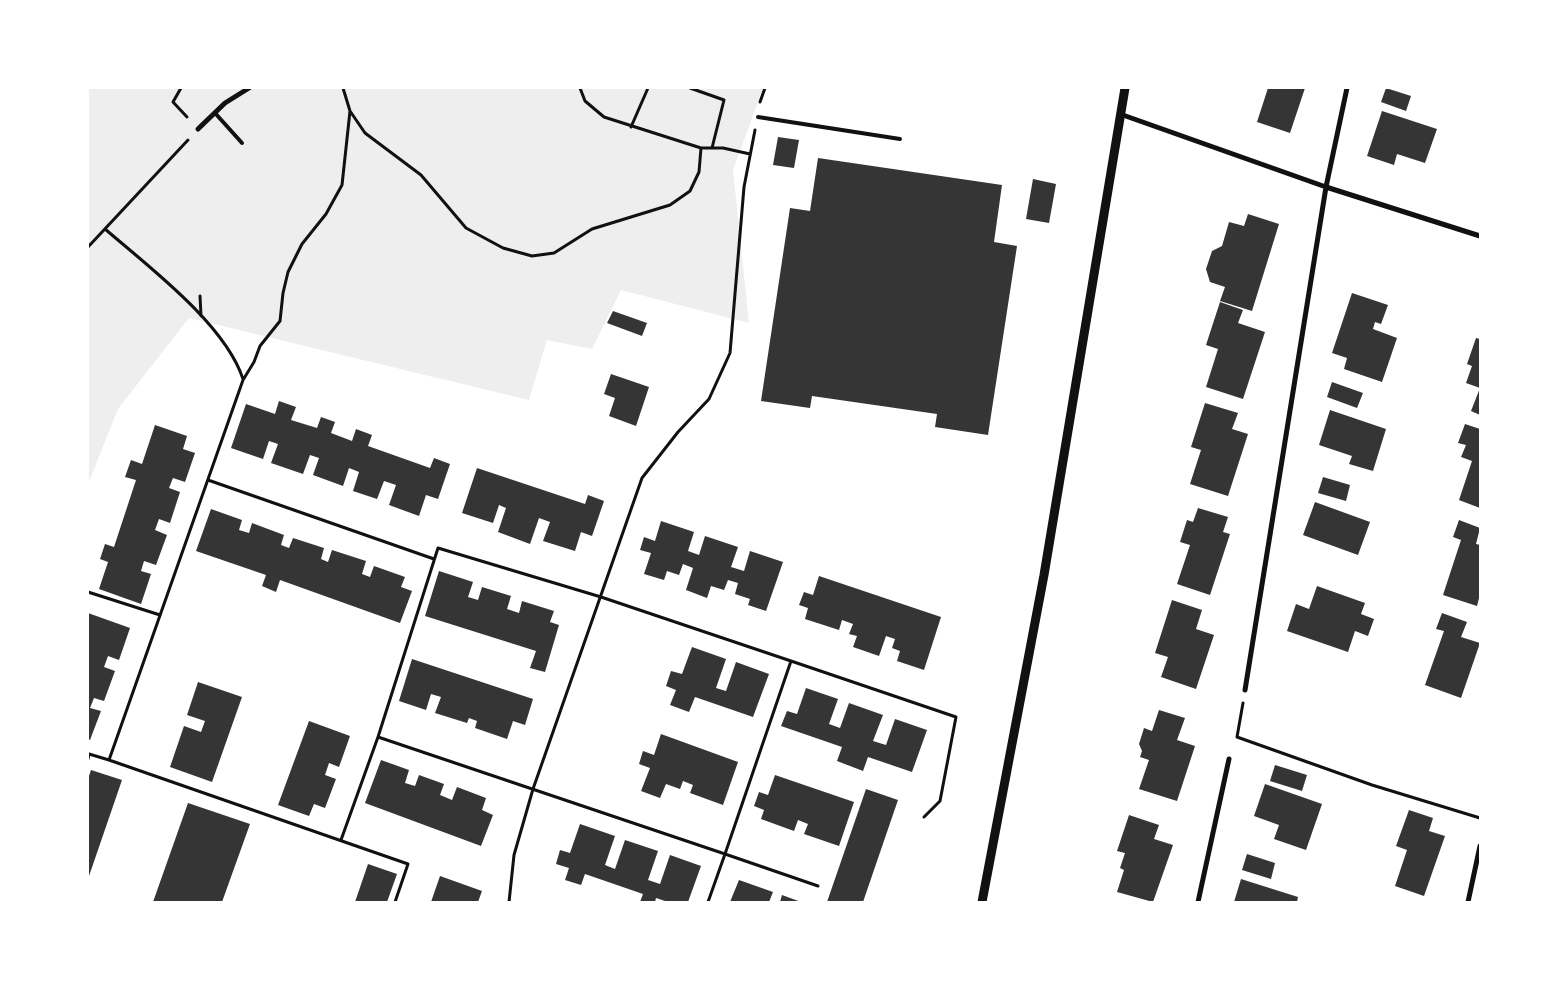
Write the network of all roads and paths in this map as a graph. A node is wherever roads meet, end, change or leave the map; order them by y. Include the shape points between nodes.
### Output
1 (181, 88) edge
2 (249, 88) edge
3 (343, 88) edge
4 (580, 88) edge
5 (648, 88) edge
6 (690, 88) edge
7 (765, 88) edge
8 (1125, 88) edge
9 (1347, 88) edge
10 (350, 112) junction
11 (215, 113) junction
12 (1119, 114) junction
13 (758, 118) junction
14 (631, 127) junction
15 (198, 130) junction
16 (900, 139) dead end
17 (242, 143) dead end
18 (701, 148) junction
19 (712, 148) junction
20 (750, 154) junction
21 (1326, 186) junction
22 (105, 229) junction
23 (1480, 236) edge
24 (88, 247) edge
25 (200, 296) dead end
26 (201, 316) junction
27 (243, 380) junction
28 (208, 480) junction
29 (434, 559) junction
30 (88, 592) edge
31 (600, 597) junction
32 (160, 615) junction
33 (791, 661) junction
34 (1245, 690) joint
35 (378, 737) junction
36 (1229, 758) dead end
37 (88, 759) edge
38 (109, 760) junction
39 (533, 788) junction
40 (924, 817) dead end
41 (1480, 818) edge
42 (341, 840) junction
43 (1480, 846) edge
44 (725, 854) junction
45 (818, 886) dead end
46 (395, 902) edge
47 (509, 902) edge
48 (708, 902) edge
49 (982, 902) edge
50 (1198, 902) edge
51 (1468, 902) edge

1 - 15 path via 173,102
2 - 11 street
3 - 10 path
4 - 14 path via 585,101 604,118
5 - 14 path
6 - 19 path via 724,100
7 - 13 path
8 - 12 street
9 - 21 street
10 - 18 path via 365,133 421,175 466,228 503,248 532,256 554,254 592,229 670,205 690,191 699,172
10 - 27 path via 342,185 326,214 302,244 288,272 280,321 260,346
11 - 15 street
11 - 17 lane
12 - 21 street
12 - 49 street via 1045,566
13 - 16 lane
13 - 20 path
14 - 18 path
15 - 22 path
18 - 19 path
19 - 20 path
20 - 31 path via 744,187 730,353 709,398 642,478
21 - 23 street
21 - 34 street
22 - 24 path
22 - 26 path
25 - 26 path
26 - 27 path via 237,362
27 - 28 path
28 - 29 path
28 - 32 path
29 - 31 path via 438,548
29 - 35 path
30 - 32 path
31 - 33 path
31 - 39 path
32 - 38 path
33 - 40 path via 956,717 940,801
33 - 44 path
34 - 41 path via 1237,738
35 - 39 path
35 - 42 path
36 - 50 street
37 - 38 path via 89,754
38 - 42 path
39 - 44 path
39 - 47 path via 514,855
42 - 46 path via 408,864
43 - 51 street
44 - 45 path
44 - 48 path

